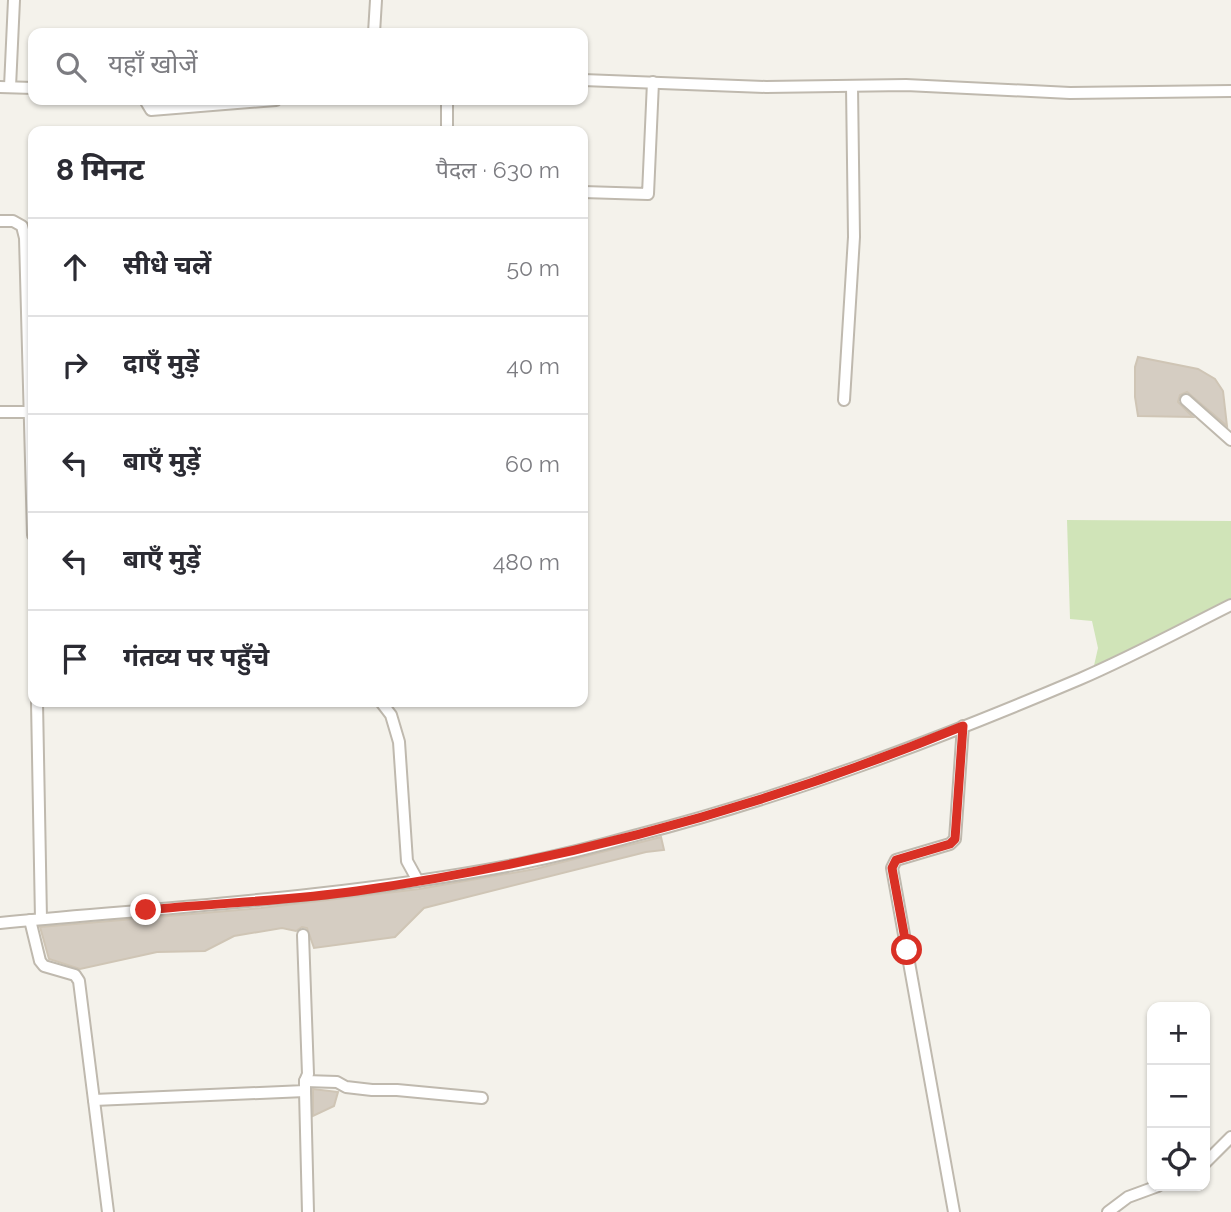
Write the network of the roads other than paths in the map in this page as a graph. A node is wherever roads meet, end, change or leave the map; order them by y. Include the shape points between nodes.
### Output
1 (14, 0) edge
2 (376, 0) edge
3 (374, 28) edge
4 (588, 80) edge
5 (653, 82) junction
6 (852, 86) junction
7 (5, 87) edge
8 (28, 88) edge
9 (1231, 91) edge
10 (148, 105) edge
11 (214, 105) edge
12 (447, 105) edge
13 (447, 126) edge
14 (588, 192) edge
15 (0, 221) edge
16 (28, 284) edge
17 (844, 400) dead end
18 (1186, 400) dead end
19 (0, 412) edge
20 (28, 412) edge
21 (1231, 440) edge
22 (1231, 605) edge
23 (37, 707) edge
24 (385, 707) edge
25 (963, 726) junction
26 (418, 881) junction
27 (36, 920) junction
28 (0, 923) edge
29 (303, 935) dead end
30 (305, 1086) junction
31 (482, 1098) dead end
32 (94, 1100) junction
33 (1231, 1137) edge
34 (1210, 1158) edge
35 (1147, 1190) edge
36 (108, 1212) edge
37 (309, 1212) edge
38 (954, 1212) edge
39 (1108, 1212) edge

1 - 7 street
2 - 3 street
4 - 5 street
5 - 6 street
5 - 14 street via 648,194
6 - 9 street via 1098,93
6 - 17 street via 854,237
7 - 8 street
10 - 11 street via 151,110
12 - 13 street
15 - 16 street via 22,226
18 - 21 street
19 - 20 street
22 - 25 street via 1083,678
23 - 27 street
24 - 26 street via 399,742 407,861
25 - 26 street via 806,786 705,818 563,854
25 - 38 street via 955,839 896,860 892,868
26 - 27 street via 355,891
27 - 28 street
27 - 32 street via 40,961 75,975 79,981
29 - 30 street
30 - 31 street via 337,1082 372,1090
30 - 32 street
30 - 37 street
32 - 36 street
33 - 34 street
35 - 39 street

